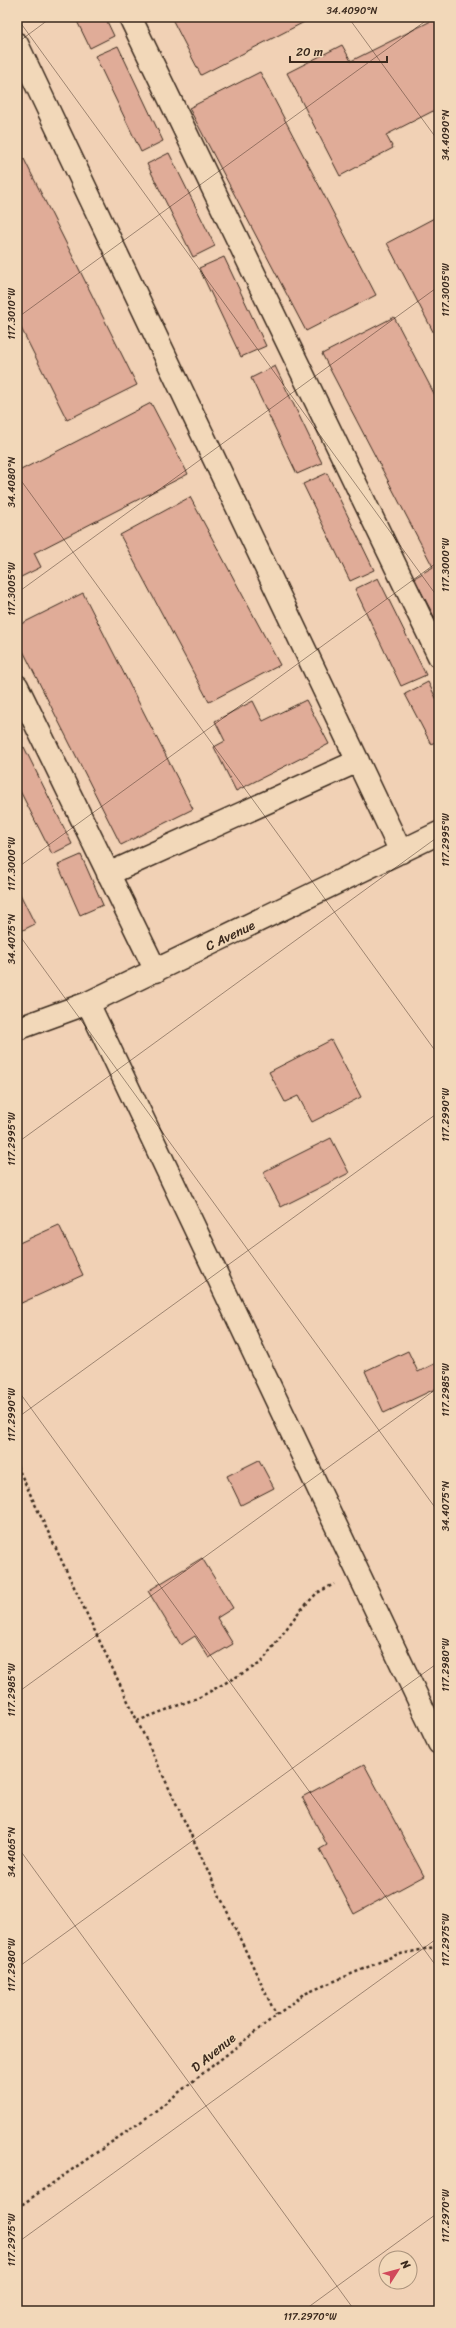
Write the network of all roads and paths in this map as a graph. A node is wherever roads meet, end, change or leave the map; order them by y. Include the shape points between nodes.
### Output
1 (130, 17) edge
2 (17, 44) edge
3 (439, 656) edge
4 (17, 686) edge
5 (358, 761) junction
6 (439, 833) edge
7 (402, 852) junction
8 (108, 874) junction
9 (156, 971) junction
10 (88, 1003) junction
11 (17, 1029) edge
12 (17, 1466) edge
13 (358, 1573) junction
14 (137, 1721) junction
15 (439, 1743) edge
16 (439, 1946) edge
17 (276, 2015) junction
18 (17, 2208) edge

1 - 3 street
2 - 5 street
4 - 8 street
5 - 7 street
5 - 8 street
6 - 7 street, C Avenue
7 - 9 street, C Avenue
8 - 9 street
9 - 10 street, C Avenue
10 - 11 street, C Avenue
10 - 13 street
12 - 14 path
13 - 14 path via 317,1593 298,1612 261,1663 200,1697
13 - 15 street
14 - 17 path
16 - 17 path, D Avenue via 396,1955 302,1995
17 - 18 path, D Avenue via 149,2116

